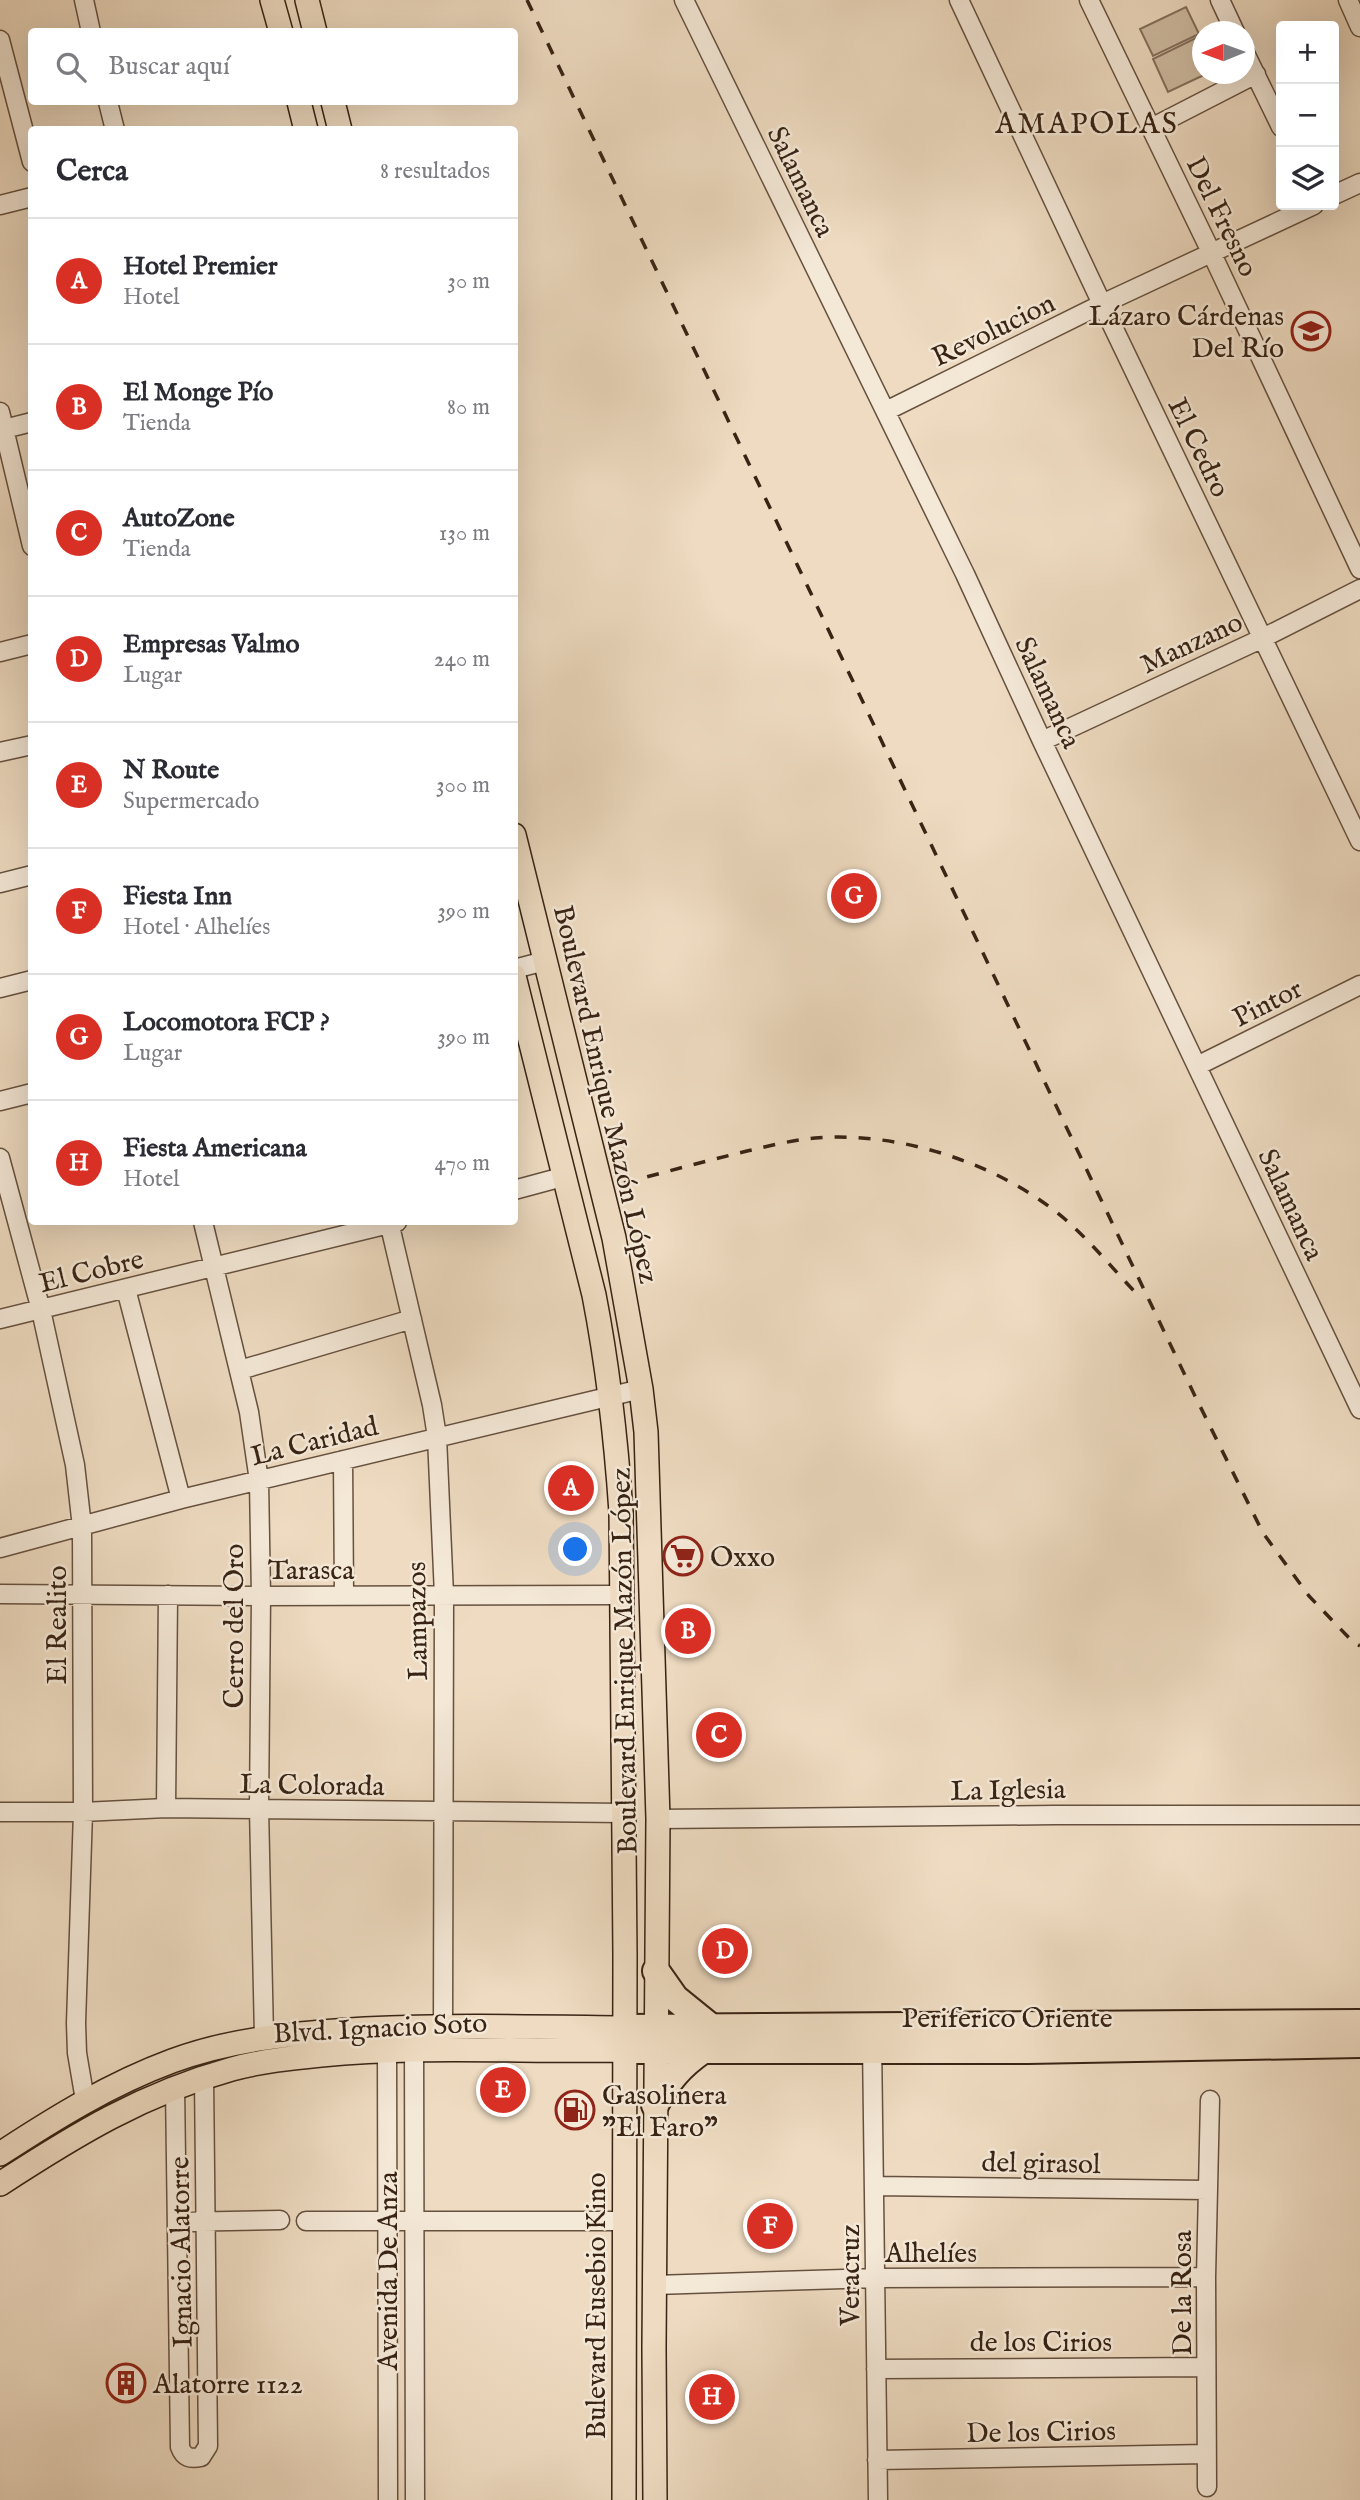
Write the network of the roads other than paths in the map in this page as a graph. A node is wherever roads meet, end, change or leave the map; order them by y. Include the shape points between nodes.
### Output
1 (84, 0) edge
2 (272, 0) edge
3 (307, 0) edge
4 (684, 0) edge
5 (959, 0) edge
6 (1089, 0) edge
7 (1220, 0) edge
8 (1348, 0) edge
9 (1230, 21) edge
10 (1360, 27) edge
11 (90, 28) edge
12 (280, 28) edge
13 (314, 28) edge
14 (0, 40) edge
15 (1256, 74) joint
16 (109, 105) edge
17 (300, 105) edge
18 (334, 105) edge
19 (1276, 116) edge
20 (114, 126) edge
21 (305, 126) edge
22 (339, 126) edge
23 (1151, 128) junction
24 (28, 147) edge
25 (1360, 183) edge
26 (1339, 193) edge
27 (28, 198) edge
28 (0, 205) edge
29 (1304, 210) edge
30 (1212, 254) junction
31 (1102, 304) junction
32 (886, 411) junction
33 (28, 422) edge
34 (1, 424) edge
35 (28, 530) edge
36 (1360, 569) edge
37 (1360, 589) edge
38 (1264, 638) junction
39 (28, 645) edge
40 (0, 652) edge
41 (1042, 741) junction
42 (28, 746) edge
43 (0, 752) edge
44 (1360, 841) edge
45 (518, 851) edge
46 (28, 876) edge
47 (0, 883) edge
48 (545, 961) junction
49 (518, 968) edge
50 (28, 980) edge
51 (1360, 985) edge
52 (0, 988) edge
53 (518, 991) edge
54 (1197, 1066) junction
55 (28, 1094) edge
56 (0, 1101) edge
57 (0, 1158) edge
58 (566, 1176) junction
59 (518, 1189) edge
60 (7, 1217) edge
61 (204, 1225) edge
62 (380, 1225) edge
63 (393, 1225) edge
64 (215, 1268) junction
65 (126, 1289) junction
66 (41, 1310) junction
67 (0, 1319) edge
68 (412, 1320) junction
69 (240, 1370) junction
70 (1355, 1385) edge
71 (641, 1389) junction
72 (610, 1397) junction
73 (1360, 1409) edge
74 (437, 1437) junction
75 (343, 1460) junction
76 (259, 1481) junction
77 (181, 1499) junction
78 (82, 1527) junction
79 (1, 1543) edge
80 (0, 1594) edge
81 (82, 1595) junction
82 (168, 1595) junction
83 (444, 1595) junction
84 (622, 1595) junction
85 (261, 1596) junction
86 (344, 1596) junction
87 (166, 1808) junction
88 (259, 1808) junction
89 (0, 1812) edge
90 (83, 1812) junction
91 (443, 1813) junction
92 (624, 1813) junction
93 (1360, 1815) edge
94 (658, 1819) junction
95 (656, 1971) junction
96 (1360, 2023) edge
97 (443, 2026) junction
98 (264, 2037) junction
99 (872, 2038) junction
100 (624, 2039) junction
101 (655, 2039) junction
102 (707, 2039) junction
103 (1360, 2044) edge
104 (414, 2045) junction
105 (387, 2051) junction
106 (204, 2078) junction
107 (175, 2087) junction
108 (85, 2100) junction
109 (1210, 2100) dead end
110 (655, 2105) junction
111 (386, 2141) junction
112 (413, 2141) junction
113 (0, 2154) edge
114 (0, 2184) edge
115 (874, 2186) junction
116 (1208, 2190) junction
117 (280, 2220) dead end
118 (205, 2221) junction
119 (306, 2221) dead end
120 (386, 2221) junction
121 (625, 2221) junction
122 (177, 2222) junction
123 (414, 2222) junction
124 (1206, 2277) junction
125 (876, 2278) junction
126 (655, 2285) junction
127 (206, 2289) junction
128 (177, 2290) junction
129 (1206, 2367) junction
130 (876, 2369) junction
131 (1206, 2454) junction
132 (877, 2460) junction
133 (1208, 2487) dead end
134 (388, 2500) edge
135 (415, 2500) edge
136 (624, 2500) edge
137 (655, 2500) edge
138 (878, 2500) edge

1 - 11 street
2 - 12 main road
3 - 13 main road
4 - 32 street, Salamanca
5 - 31 street, El Cedro
6 - 23 street, Del Fresno
7 - 9 street
8 - 10 street
14 - 24 street
15 - 19 street
15 - 23 street
16 - 20 street
17 - 21 main road
18 - 22 main road
23 - 30 street, Del Fresno
25 - 26 street
27 - 28 street
29 - 30 street, Revolucion
30 - 31 street, Revolucion
30 - 36 street, Del Fresno
31 - 32 street, Revolucion
31 - 38 street, El Cedro
32 - 41 street, Salamanca
33 - 34 street
34 - 35 street
37 - 38 street, Manzano
38 - 41 street, Manzano
38 - 44 street, El Cedro
39 - 40 street
41 - 54 street, Salamanca
42 - 43 street
45 - 48 main road, Boulevard Enrique Mazón López
46 - 47 street
48 - 49 street
48 - 71 main road, Boulevard Enrique Mazón López via 604,1189
50 - 52 street
51 - 54 street, Pintor
53 - 58 main road, Boulevard Enrique Mazón López
54 - 70 street, Salamanca
55 - 56 street
57 - 60 street, El Realito
58 - 59 street
58 - 72 main road, Boulevard Enrique Mazón López via 594,1295
60 - 66 street, El Realito
61 - 64 street, Cerro del Oro
62 - 64 street, El Cobre
63 - 68 street, Lampazos
64 - 65 street, El Cobre
64 - 69 street, Cerro del Oro
65 - 66 street, El Cobre
65 - 77 street
66 - 67 street, El Cobre
66 - 78 street, El Realito via 75,1465
68 - 69 street
68 - 74 street, Lampazos
69 - 76 street, Cerro del Oro
70 - 73 street, Salamanca
71 - 72 street, La Caridad
71 - 94 main road, Boulevard Enrique Mazón López via 650,1493
72 - 74 street, La Caridad
72 - 84 main road, Boulevard Enrique Mazón López via 621,1512
74 - 75 street, La Caridad
74 - 83 street, Lampazos
75 - 76 street, La Caridad
75 - 86 street
76 - 77 street, La Caridad
76 - 85 street, Cerro del Oro
77 - 78 street, La Caridad
78 - 79 street, La Caridad
78 - 81 street, El Realito
80 - 81 street, Tarasca
81 - 82 street, Tarasca
81 - 90 street, El Realito
82 - 85 street, Tarasca
82 - 87 street
83 - 84 street, Tarasca
83 - 86 street, Tarasca
83 - 91 street, Lampazos
84 - 92 main road, Boulevard Enrique Mazón López
85 - 86 street, Tarasca
85 - 88 street, Cerro del Oro
87 - 88 street, La Colorada
87 - 90 street, La Colorada
88 - 91 street, La Colorada
88 - 98 street, Cerro del Oro
89 - 90 street, La Colorada
90 - 108 street, El Realito via 76,2023
91 - 92 street, La Colorada
91 - 97 street, Lampazos
92 - 100 main road, Boulevard Enrique Mazón López
93 - 94 street, La Iglesia
94 - 95 main road, Boulevard Enrique Mazón López
95 - 101 main road, Boulevard Enrique Mazón López
95 - 102 highway
96 - 99 highway, Periferico Oriente
97 - 98 main road, Blvd. Ignacio Soto
97 - 100 main road, Blvd. Ignacio Soto
97 - 104 main road via 440,2040
98 - 107 main road via 253,2050 192,2067
98 - 108 main road, Blvd. Ignacio Soto via 173,2061
99 - 102 highway, Periferico Oriente
99 - 103 highway, Periferico Oriente via 1028,2050
99 - 115 street, Veracruz
100 - 101 highway, Periferico Oriente
100 - 104 main road, Blvd. Ignacio Soto
100 - 121 main road, Bulevard Eusebio Kino
101 - 102 highway, Periferico Oriente
101 - 110 main road, Boulevard Enrique Mazón López
102 - 110 highway via 673,2074
104 - 105 main road, Blvd. Ignacio Soto
104 - 112 street, Avenida De Anza
105 - 106 main road, Blvd. Ignacio Soto via 259,2063
105 - 111 street, Avenida De Anza
106 - 107 main road, Blvd. Ignacio Soto
106 - 118 street, Ignacio Alatorre
107 - 114 main road, Blvd. Ignacio Soto via 116,2113
107 - 122 street, Ignacio Alatorre
108 - 113 main road, Blvd. Ignacio Soto
109 - 116 street, De la Rosa
110 - 126 main road, Boulevard Enrique Mazón López
111 - 112 street
111 - 120 street, Avenida De Anza
112 - 123 street, Avenida De Anza
115 - 116 street, del girasol
115 - 125 street, Veracruz
116 - 124 street, De la Rosa
117 - 118 street
118 - 122 street
118 - 127 street, Ignacio Alatorre
119 - 120 street
120 - 123 street
120 - 134 street, Avenida De Anza
121 - 123 street
121 - 136 main road, Bulevard Eusebio Kino
122 - 128 street, Ignacio Alatorre
123 - 135 street, Avenida De Anza
124 - 125 street, Alhelíes
124 - 129 street, De la Rosa
125 - 126 street, Alhelíes
125 - 130 street, Veracruz
126 - 137 main road, Boulevard Enrique Mazón López
127 - 128 street
127 - 128 street, Ignacio Alatorre via 208,2446 201,2457 194,2458 187,2457 180,2447
129 - 130 street, de los Cirios
129 - 131 street, De la Rosa
130 - 132 street, Veracruz
131 - 132 street, De los Cirios
131 - 133 street, De la Rosa
132 - 138 street, Veracruz

